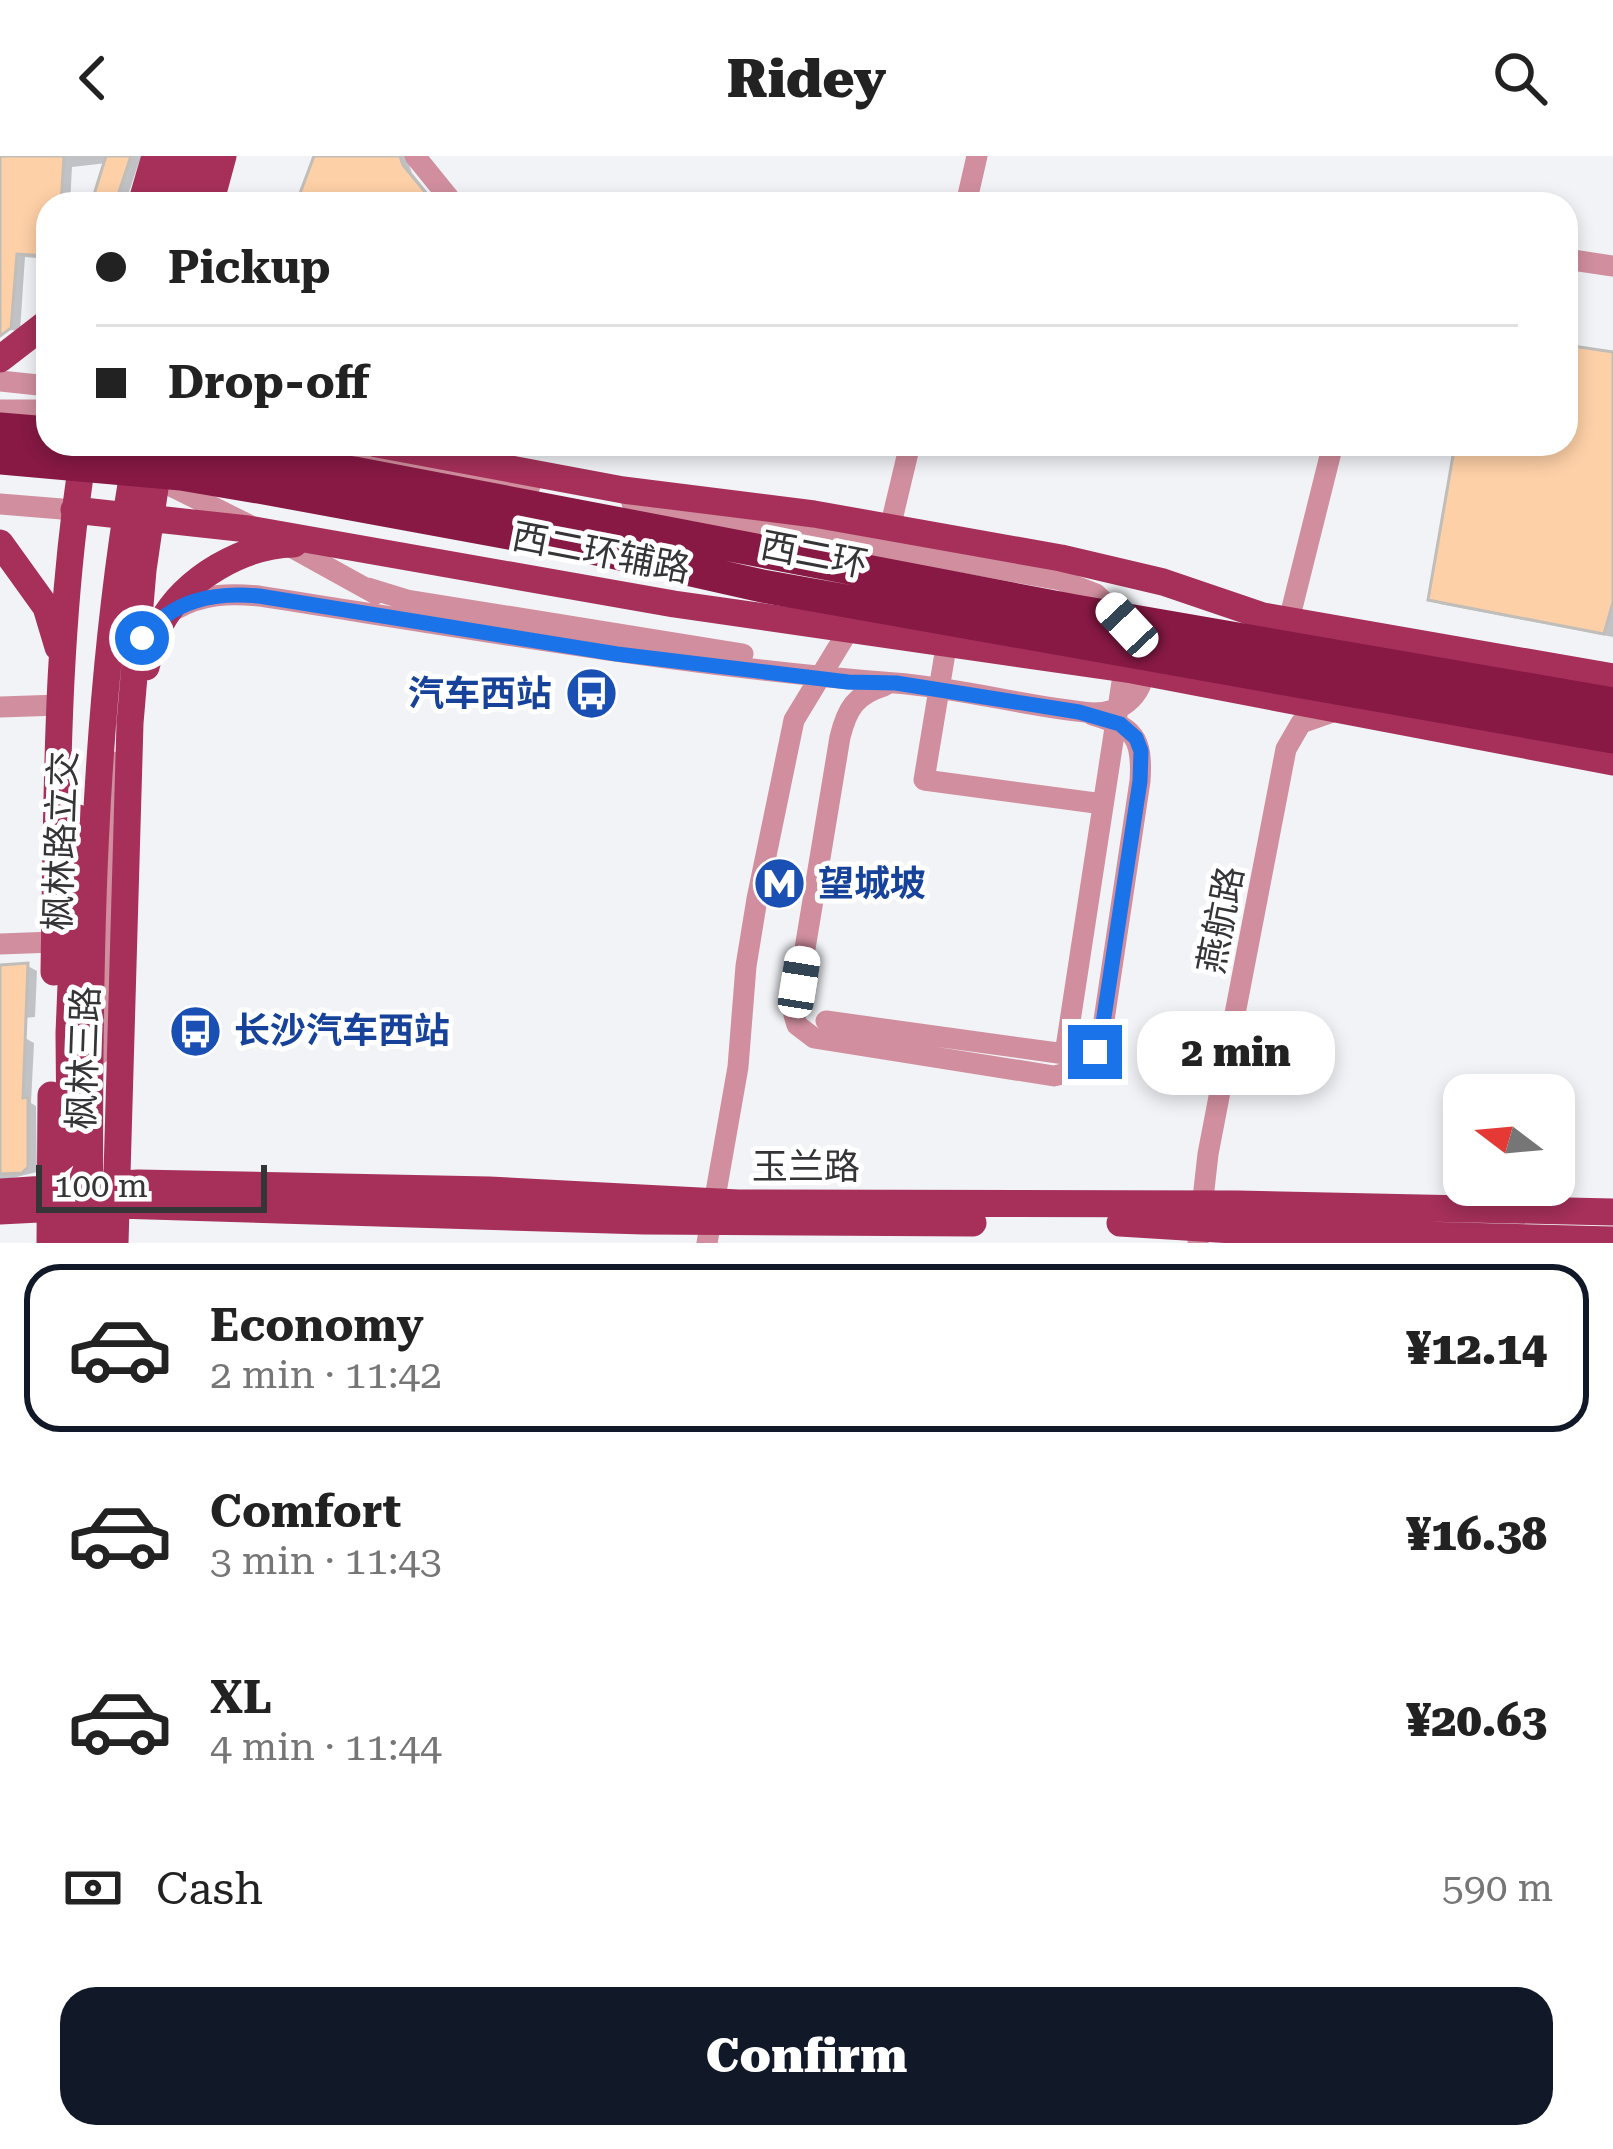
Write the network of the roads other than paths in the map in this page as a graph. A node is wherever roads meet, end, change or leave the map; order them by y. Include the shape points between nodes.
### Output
1 (155, 156) edge
2 (181, 156) edge
3 (202, 156) edge
4 (223, 156) edge
5 (415, 156) edge
6 (977, 156) edge
7 (144, 192) edge
8 (171, 192) edge
9 (192, 192) edge
10 (213, 192) edge
11 (444, 192) edge
12 (969, 192) edge
13 (1578, 261) edge
14 (1613, 266) edge
15 (36, 331) edge
16 (0, 359) edge
17 (0, 381) edge
18 (36, 385) edge
19 (0, 410) edge
20 (36, 410) edge
21 (0, 429) edge
22 (36, 432) edge
23 (83, 456) edge
24 (115, 456) edge
25 (136, 456) edge
26 (160, 456) edge
27 (244, 456) edge
28 (360, 456) edge
29 (440, 456) edge
30 (907, 456) edge
31 (1330, 456) edge
32 (0, 458) edge
33 (0, 504) edge
34 (74, 510) junction
35 (151, 518) junction
36 (890, 528) junction
37 (604, 535) junction
38 (0, 543) edge
39 (328, 544) junction
40 (368, 589) junction
41 (1289, 620) junction
42 (421, 622) junction
43 (848, 631) junction
44 (947, 641) junction
45 (1124, 669) junction
46 (61, 675) junction
47 (1613, 677) edge
48 (896, 683) junction
49 (1268, 696) junction
50 (1613, 704) edge
51 (0, 706) edge
52 (60, 710) junction
53 (1337, 710) junction
54 (1079, 712) junction
55 (0, 718) edge
56 (130, 723) junction
57 (1613, 737) edge
58 (1613, 762) edge
59 (1103, 804) junction
60 (0, 934) edge
61 (54, 938) junction
62 (0, 944) edge
63 (826, 1021) dead end
64 (89, 1114) junction
65 (0, 1192) edge
66 (117, 1194) junction
67 (49, 1200) junction
68 (0, 1210) edge
69 (1613, 1212) edge
70 (711, 1222) edge
71 (1194, 1225) edge
72 (1613, 1240) edge
73 (50, 1243) edge
74 (70, 1243) edge
75 (90, 1243) edge
76 (115, 1243) edge

1 - 7 main road
2 - 8 main road
3 - 9 main road
4 - 10 main road
5 - 11 street
6 - 12 street
13 - 14 street
15 - 16 main road
17 - 18 street
19 - 20 street
21 - 22 highway
23 - 34 main road, 枫林三路
24 - 32 highway, 西二环
24 - 37 highway, 西二环 via 243,484
24 - 40 street
24 - 74 main road, 枫林路立交 via 80,786
25 - 64 main road, 枫林路立交 via 101,710
26 - 35 main road, 枫林三路
27 - 37 highway, 西二环 via 354,472
28 - 54 street via 1080,586 1127,625 1145,665 1131,700 1106,713
29 - 36 main road, 西二环辅路
30 - 36 street
31 - 41 street
33 - 34 street, 西二环辅路
34 - 35 main road, 西二环辅路
34 - 46 main road, 枫林三路
35 - 39 main road, 西二环辅路
35 - 56 main road, 枫林三路
36 - 41 main road, 西二环辅路 via 1104,567
37 - 50 highway, 西二环
37 - 57 highway, 西二环 via 762,586
38 - 46 main road via 46,607
39 - 43 main road, 西二环辅路
39 - 56 main road via 250,552 198,581 161,624
40 - 42 street
40 - 48 street
41 - 47 main road, 西二环辅路
42 - 48 street via 634,656
42 - 64 street via 229,593 189,601 142,638 125,668 116,718 109,992
43 - 44 main road, 西二环辅路
43 - 70 street via 794,720 757,899
44 - 45 main road, 西二环辅路
44 - 59 street via 924,780
45 - 49 main road, 西二环辅路
45 - 59 street
46 - 52 main road, 枫林三路
48 - 54 street
48 - 54 street via 856,699 840,736 797,1025 814,1038 1054,1076 1077,1069 1101,1040 1141,751 1120,724
49 - 53 main road, 西二环辅路
49 - 71 street, 燕航路 via 1279,709 1279,734
51 - 52 street
52 - 55 street
52 - 61 main road, 枫林三路
53 - 58 main road, 西二环辅路
53 - 71 street, 燕航路 via 1301,723 1286,749
56 - 66 main road, 枫林三路
59 - 63 street via 1065,1054
60 - 61 street
61 - 62 street
61 - 67 main road, 枫林三路
64 - 75 main road, 枫林路立交
65 - 67 main road, 玉兰路
66 - 67 main road, 玉兰路
66 - 70 main road, 玉兰路 via 489,1190
66 - 76 main road, 枫林三路
67 - 68 main road, 玉兰路
67 - 73 main road, 枫林三路
69 - 71 main road, 玉兰路
70 - 71 main road, 玉兰路
71 - 72 main road, 玉兰路

